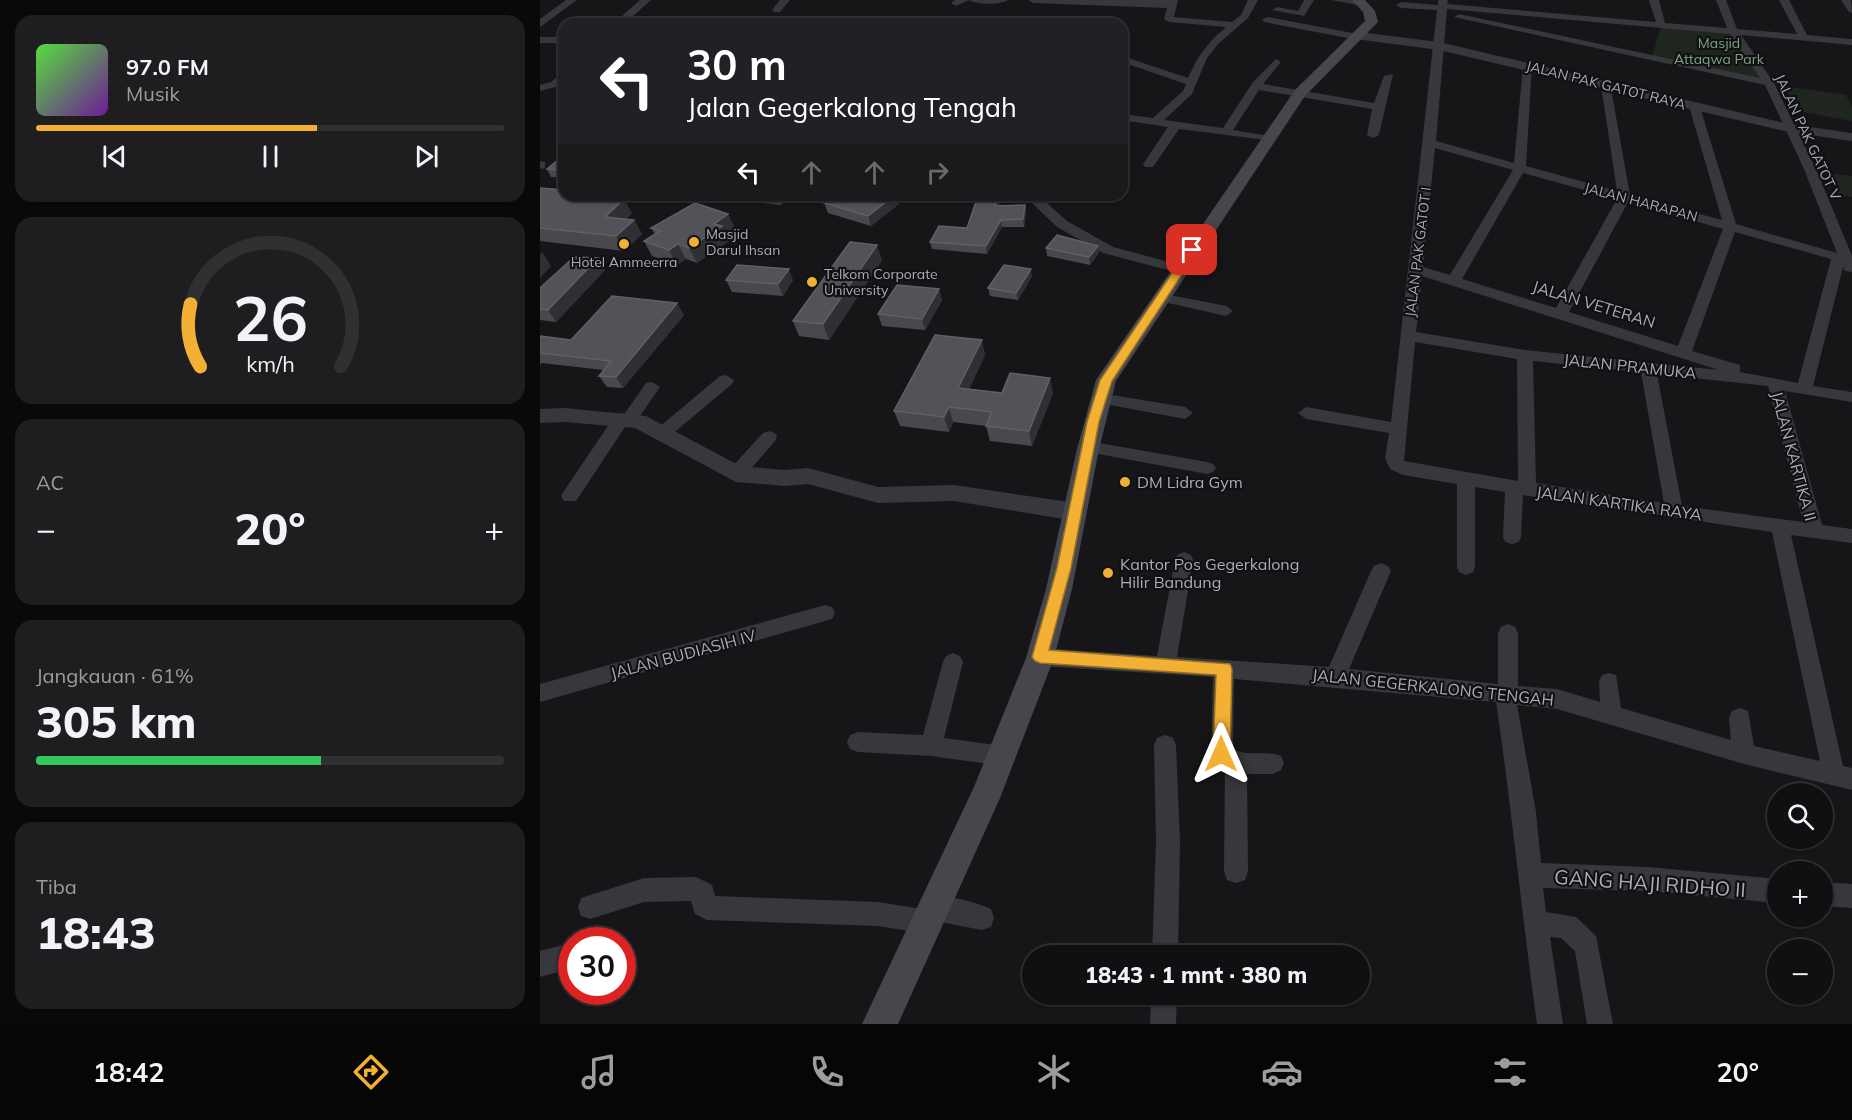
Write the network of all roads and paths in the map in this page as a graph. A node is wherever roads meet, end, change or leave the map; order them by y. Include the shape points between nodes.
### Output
1 (572, 0) edge
2 (646, 0) edge
3 (785, 0) edge
4 (975, 0) edge
5 (1004, 0) edge
6 (1033, 0) edge
7 (1309, 0) edge
8 (1521, 0) edge
9 (1654, 0) edge
10 (1721, 0) edge
11 (1784, 0) edge
12 (1846, 0) edge
13 (1353, 1) edge
14 (1172, 2) edge
15 (1336, 4) edge
16 (1401, 5) dead end
17 (1443, 7) edge
18 (1260, 9) edge
19 (777, 10) dead end
20 (1852, 10) edge
21 (1521, 13) junction
22 (625, 18) edge
23 (540, 24) edge
24 (1661, 24) junction
25 (1233, 25) junction
26 (1734, 31) junction
27 (1359, 37) junction
28 (1803, 37) junction
29 (540, 40) edge
30 (558, 40) edge
31 (1852, 42) edge
32 (1439, 46) junction
33 (1128, 61) edge
34 (1276, 63) dead end
35 (1528, 66) junction
36 (1389, 76) dead end
37 (558, 81) edge
38 (1193, 83) junction
39 (1769, 83) junction
40 (1606, 85) junction
41 (1256, 86) junction
42 (540, 88) edge
43 (1300, 93) junction
44 (1695, 106) junction
45 (1378, 107) junction
46 (1128, 118) edge
47 (1155, 122) junction
48 (1175, 126) junction
49 (1789, 128) junction
50 (1226, 132) junction
51 (1373, 135) dead end
52 (1852, 137) edge
53 (1271, 139) junction
54 (1430, 143) junction
55 (1149, 164) dead end
56 (1520, 168) junction
57 (1624, 198) junction
58 (1037, 201) edge
59 (1730, 227) junction
60 (1847, 263) edge
61 (1179, 269) junction
62 (1415, 269) junction
63 (1454, 280) junction
64 (1160, 297) junction
65 (1226, 311) dead end
66 (1561, 313) junction
67 (1408, 336) junction
68 (1684, 352) junction
69 (1525, 354) junction
70 (1648, 368) junction
71 (726, 380) dead end
72 (1768, 381) junction
73 (652, 387) dead end
74 (1804, 390) junction
75 (1852, 397) edge
76 (1100, 398) junction
77 (1185, 413) dead end
78 (1306, 413) dead end
79 (540, 416) edge
80 (625, 419) junction
81 (1397, 429) junction
82 (664, 432) junction
83 (769, 437) dead end
84 (1089, 447) junction
85 (1394, 458) joint
86 (1207, 468) dead end
87 (736, 474) junction
88 (1466, 480) junction
89 (1521, 489) junction
90 (570, 496) dead end
91 (1076, 512) junction
92 (1674, 512) junction
93 (1780, 525) junction
94 (1814, 529) junction
95 (1852, 536) edge
96 (1512, 537) dead end
97 (1184, 560) dead end
98 (1466, 567) dead end
99 (1381, 571) dead end
100 (825, 613) dead end
101 (1508, 633) dead end
102 (1040, 657) junction
103 (953, 662) dead end
104 (1165, 666) junction
105 (1224, 669) junction
106 (1335, 677) junction
107 (1610, 682) dead end
108 (540, 693) edge
109 (1507, 694) junction
110 (1611, 715) junction
111 (1740, 718) dead end
112 (858, 742) dead end
113 (1165, 745) dead end
114 (931, 746) junction
115 (1744, 754) junction
116 (1003, 756) junction
117 (1236, 763) junction
118 (1273, 763) dead end
119 (1843, 777) edge
120 (1236, 871) dead end
121 (1529, 875) junction
122 (1767, 890) edge
123 (1833, 895) edge
124 (1852, 896) edge
125 (590, 907) dead end
126 (931, 915) junction
127 (982, 918) dead end
128 (1535, 923) junction
129 (1165, 945) edge
130 (558, 959) edge
131 (540, 964) edge
132 (1164, 1005) edge
133 (880, 1024) edge
134 (1163, 1024) edge
135 (1550, 1024) edge
136 (1600, 1024) edge

1 - 23 street
2 - 22 street
3 - 19 street
4 - 5 street
6 - 14 street
7 - 18 street via 1301,14
8 - 21 street
9 - 24 street
10 - 26 street, JALAN PAK GATOT V
11 - 28 street
12 - 20 street
13 - 15 street
13 - 27 main road via 1368,10 1372,19
14 - 25 street via 1172,20
16 - 17 street
17 - 21 street
17 - 32 street, JALAN PAK GATOT I
17 - 39 street
18 - 25 street
18 - 27 street
21 - 24 street via 1594,14
24 - 26 street
25 - 38 street via 1202,58
26 - 28 street
26 - 39 street, JALAN PAK GATOT V
27 - 32 street, JALAN PAK GATOT RAYA
27 - 43 main road
28 - 31 street
29 - 30 street
32 - 35 street, JALAN PAK GATOT RAYA
32 - 54 street, JALAN PAK GATOT I
33 - 38 street
34 - 41 street
35 - 40 street, JALAN PAK GATOT RAYA
35 - 56 street
36 - 45 street
37 - 42 street
38 - 47 street via 1188,93
39 - 49 street, JALAN PAK GATOT V
40 - 44 street, JALAN PAK GATOT RAYA
40 - 57 street
41 - 43 street
41 - 50 street
43 - 45 street
43 - 53 main road
44 - 49 street, JALAN PAK GATOT RAYA
44 - 59 street
45 - 51 street
46 - 47 street
47 - 48 street
48 - 50 street
48 - 55 street
49 - 52 street, JALAN PAK GATOT RAYA
49 - 60 street, JALAN PAK GATOT V via 1810,169
50 - 53 street
53 - 61 main road
54 - 56 street, JALAN HARAPAN
54 - 62 street, JALAN PAK GATOT I
56 - 57 street, JALAN HARAPAN
56 - 63 street
57 - 59 street, JALAN HARAPAN
57 - 66 street
58 - 61 street via 1062,224 1108,250
59 - 60 street, JALAN HARAPAN
59 - 68 street
60 - 74 street, JALAN KARTIKA II
61 - 64 main road
62 - 63 street, JALAN VETERAN
62 - 67 street, JALAN PAK GATOT I
63 - 66 street, JALAN VETERAN
64 - 65 street
64 - 76 main road via 1110,372
66 - 68 street, JALAN VETERAN
67 - 69 street, JALAN PRAMUKA
67 - 81 street, JALAN PAK GATOT I
68 - 72 street, JALAN VETERAN
69 - 70 street, JALAN PRAMUKA
69 - 89 street
70 - 72 street, JALAN PRAMUKA
70 - 92 street
71 - 82 street
72 - 74 street, JALAN PRAMUKA
72 - 94 street, JALAN KARTIKA II
73 - 80 street
74 - 75 street, JALAN PRAMUKA
76 - 77 street
76 - 84 main road
78 - 81 street
79 - 80 street
80 - 82 street
80 - 90 street
81 - 85 street, JALAN PAK GATOT I
82 - 87 street
83 - 87 street
84 - 86 street
84 - 91 main road
85 - 88 street, JALAN KARTIKA RAYA via 1403,470
87 - 91 street via 808,476 878,495 954,493
88 - 89 street, JALAN KARTIKA RAYA
88 - 98 street
89 - 92 street, JALAN KARTIKA RAYA
89 - 96 street
91 - 102 main road
92 - 93 street, JALAN KARTIKA RAYA
93 - 94 street, JALAN KARTIKA RAYA
93 - 119 street
94 - 95 street, JALAN KARTIKA RAYA
97 - 104 street
99 - 106 street
100 - 108 street, JALAN BUDIASIH IV
101 - 109 street
102 - 104 street, JALAN GEGERKALONG TENGAH
102 - 116 main road
103 - 114 street
104 - 105 street, JALAN GEGERKALONG TENGAH
105 - 106 street, JALAN GEGERKALONG TENGAH
105 - 117 street via 1220,750
106 - 109 street, JALAN GEGERKALONG TENGAH
107 - 110 street
109 - 110 street, JALAN GEGERKALONG TENGAH via 1557,699
109 - 121 street
110 - 115 street, JALAN GEGERKALONG TENGAH
111 - 115 street
112 - 114 street
113 - 129 street
114 - 116 street
115 - 119 street, JALAN GEGERKALONG TENGAH
116 - 126 main road
117 - 118 street
117 - 120 street
121 - 122 street, GANG HAJI RIDHO II via 1648,879
121 - 128 street, GANG HAJI RIDHO II
123 - 124 street
125 - 126 street via 644,890 696,889 703,894 707,908
126 - 127 street
126 - 133 main road
128 - 135 street, GANG HAJI RIDHO II
128 - 136 street via 1567,926 1587,945
130 - 131 street
132 - 134 street

